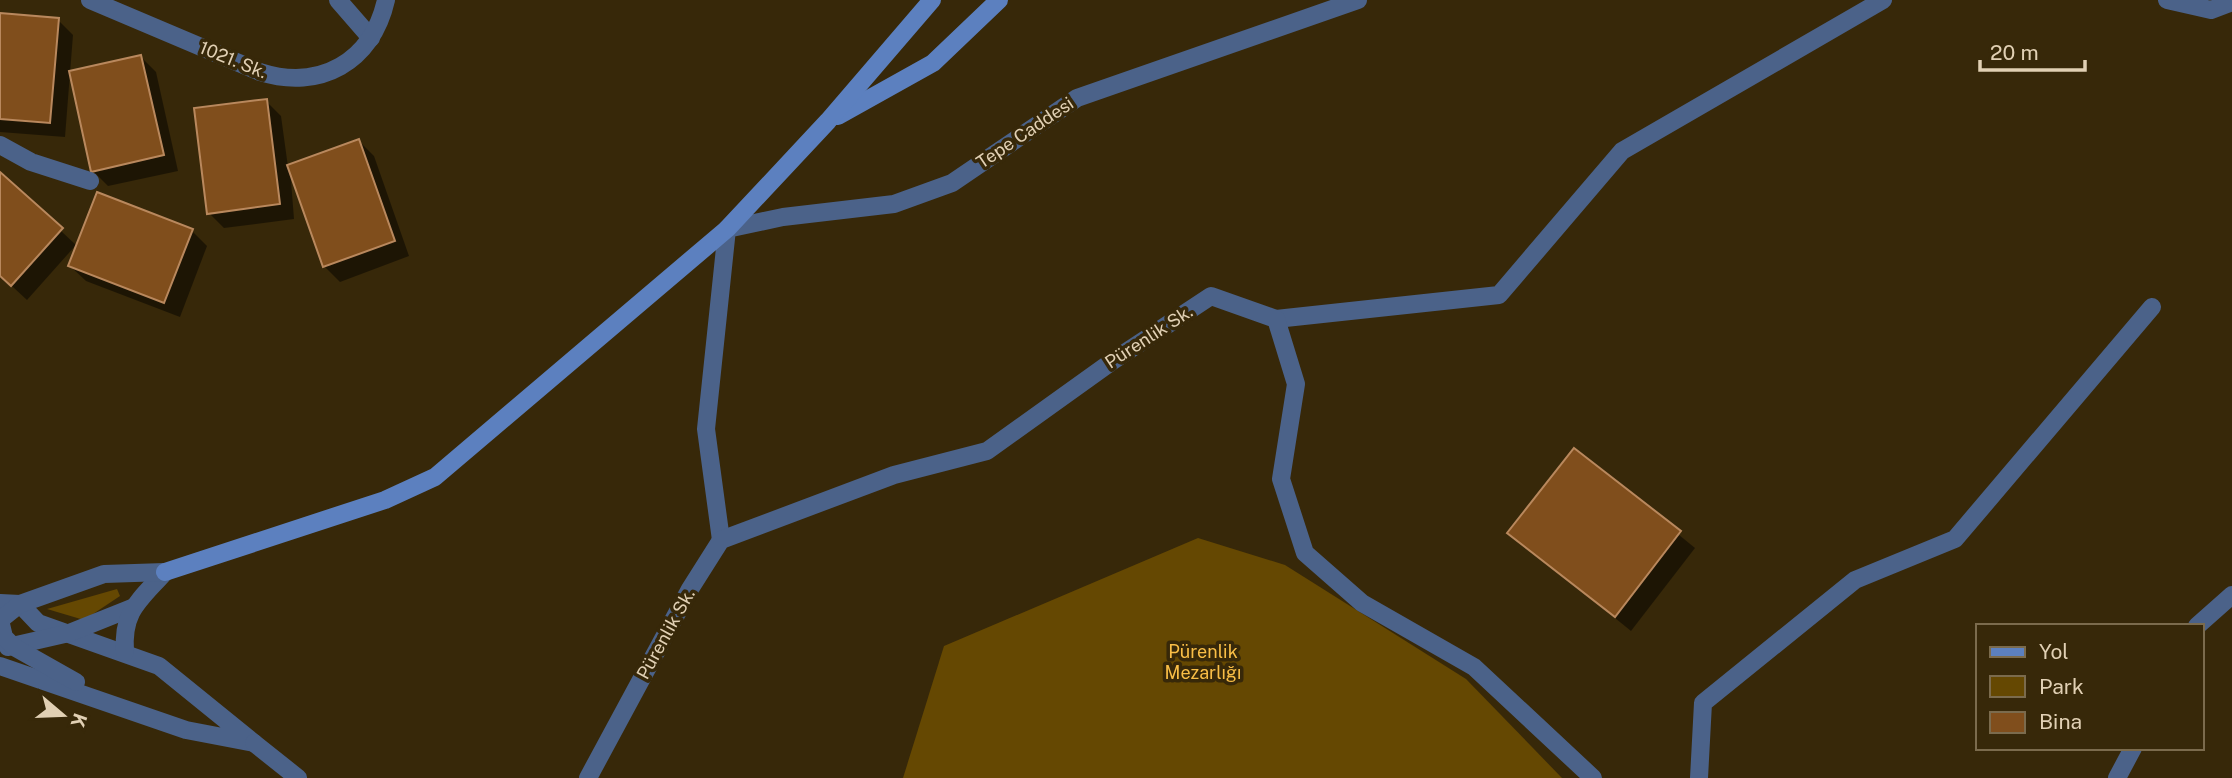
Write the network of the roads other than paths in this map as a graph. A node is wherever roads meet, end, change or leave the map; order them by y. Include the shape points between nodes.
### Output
1 (90, 0) edge
2 (338, 0) edge
3 (386, 0) edge
4 (932, 0) edge
5 (999, 0) edge
6 (1358, 0) edge
7 (1883, 0) edge
8 (2167, 0) edge
9 (2232, 2) edge
10 (371, 38) junction
11 (828, 121) junction
12 (0, 145) edge
13 (90, 181) dead end
14 (727, 229) junction
15 (2152, 307) dead end
16 (1276, 319) junction
17 (721, 540) junction
18 (164, 572) junction
19 (2232, 596) edge
20 (0, 603) edge
21 (20, 604) junction
22 (134, 607) junction
23 (2199, 624) edge
24 (69, 633) junction
25 (7, 647) edge
26 (125, 652) junction
27 (0, 666) edge
28 (116, 704) junction
29 (254, 743) junction
30 (2132, 750) edge
31 (298, 778) edge
32 (588, 778) edge
33 (1593, 778) edge
34 (1699, 778) edge
35 (2117, 778) edge

1 - 10 street, 1021. Sk. via 281,79 308,79 331,72 351,60
2 - 10 street
3 - 10 street, 1021. Sk.
4 - 11 street
5 - 11 street via 933,62
6 - 14 street, Tepe Caddesi via 1077,98 952,183 894,204 783,217
7 - 16 street via 1622,151 1499,295
8 - 9 street via 2211,10
11 - 14 street
12 - 13 street via 31,162
14 - 17 street via 705,429
14 - 18 street via 435,477 384,500
15 - 34 street via 1955,539 1856,580 1703,703
16 - 17 street, Pürenlik Sk. via 1211,296 987,451 894,475
16 - 33 street via 1296,384 1281,479 1305,553 1362,603 1474,667
17 - 32 street, Pürenlik Sk.
18 - 21 street via 104,574
18 - 22 street
19 - 23 street
20 - 21 street
21 - 24 street via 38,623
21 - 25 street via 0,620
22 - 24 street
22 - 26 street via 124,628
24 - 25 street
24 - 26 street
25 - 28 street
26 - 29 street via 159,666
27 - 28 street
28 - 29 street via 186,730
29 - 31 street
30 - 35 street

